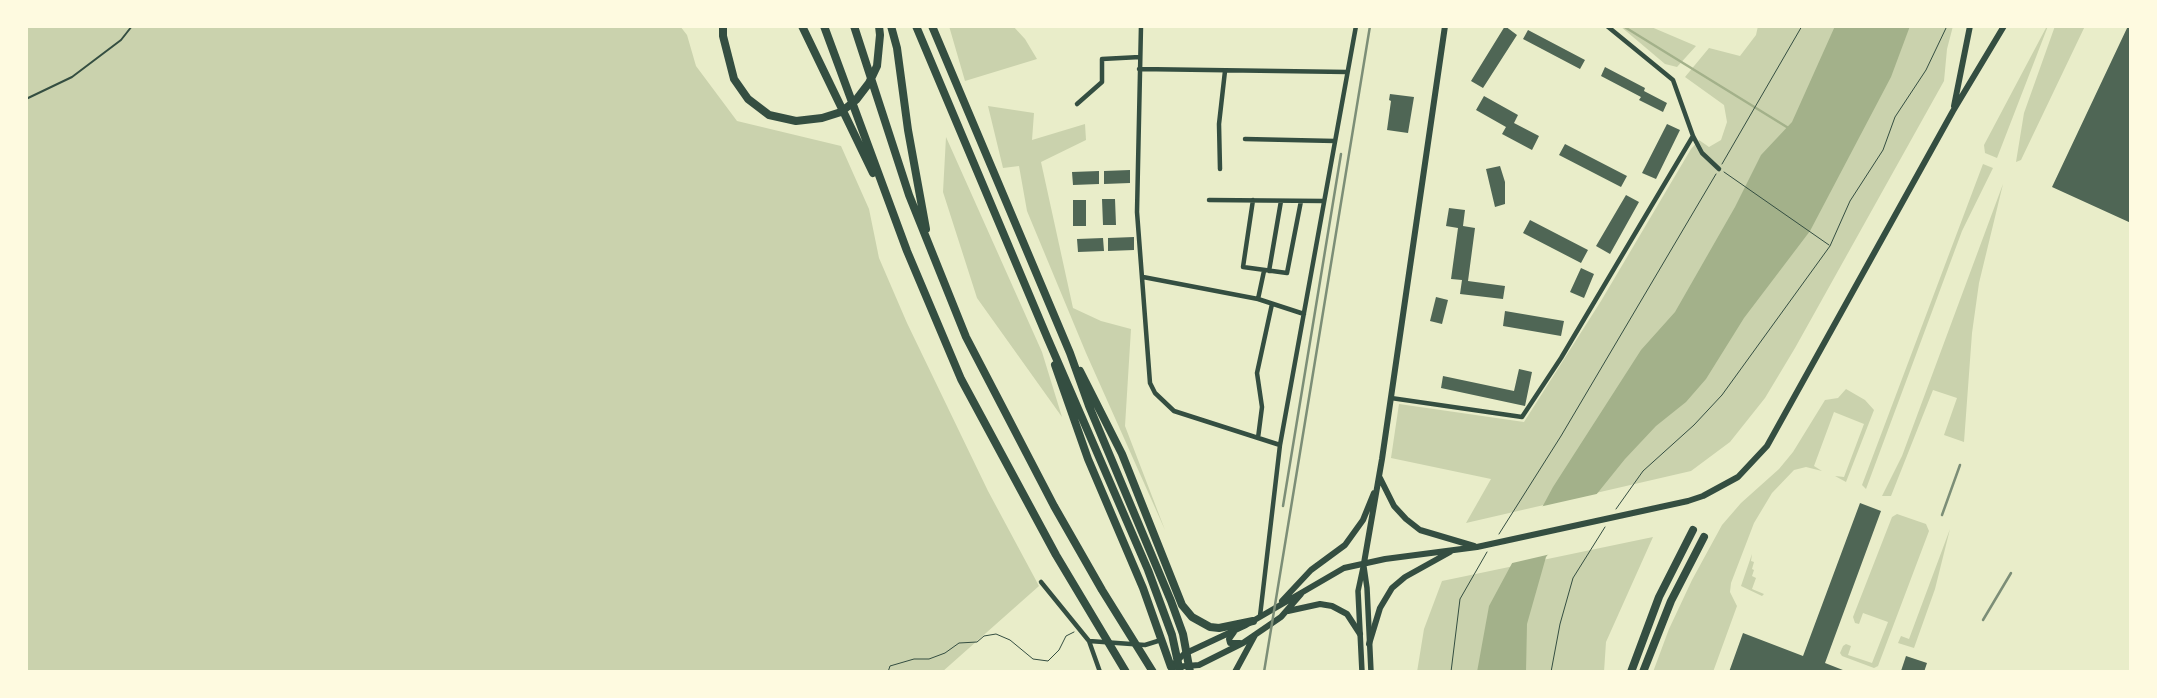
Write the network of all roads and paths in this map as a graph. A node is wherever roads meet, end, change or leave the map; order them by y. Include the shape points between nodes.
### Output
1 (132, 26) edge
2 (723, 26) edge
3 (802, 26) edge
4 (824, 26) edge
5 (854, 26) edge
6 (879, 26) edge
7 (891, 26) edge
8 (916, 26) edge
9 (932, 26) edge
10 (1141, 26) edge
11 (1356, 26) edge
12 (1446, 26) edge
13 (1607, 26) edge
14 (1802, 26) edge
15 (1947, 26) edge
16 (1970, 26) edge
17 (2004, 26) edge
18 (1140, 57) junction
19 (1139, 68) junction
20 (1224, 71) junction
21 (1347, 72) junction
22 (26, 99) edge
23 (1077, 104) dead end
24 (1953, 112) junction
25 (1693, 136) junction
26 (1244, 139) dead end
27 (1335, 141) junction
28 (1220, 169) dead end
29 (1721, 170) junction
30 (1209, 200) dead end
31 (1253, 200) junction
32 (1281, 201) junction
33 (1301, 201) junction
34 (1324, 201) junction
35 (888, 203) junction
36 (1830, 246) junction
37 (929, 248) junction
38 (1266, 271) junction
39 (1143, 278) junction
40 (1258, 299) junction
41 (1272, 304) junction
42 (1304, 314) junction
43 (1047, 337) junction
44 (1070, 353) junction
45 (1391, 398) junction
46 (1258, 438) junction
47 (1280, 444) junction
48 (1380, 478) junction
49 (1614, 511) dead end
50 (1604, 527) dead end
51 (1693, 530) dead end
52 (1704, 537) dead end
53 (1495, 540) dead end
54 (1477, 547) junction
55 (1490, 548) dead end
56 (1456, 550) junction
57 (1364, 563) junction
58 (1041, 582) dead end
59 (1302, 593) junction
60 (1279, 604) junction
61 (1182, 605) junction
62 (1288, 611) junction
63 (1151, 612) junction
64 (1256, 619) junction
65 (1239, 628) junction
66 (1258, 632) junction
67 (1360, 634) junction
68 (1161, 640) junction
69 (1089, 641) junction
70 (1243, 643) junction
71 (1369, 644) junction
72 (1171, 670) edge
73 (888, 672) edge
74 (1100, 672) edge
75 (1126, 672) edge
76 (1153, 672) edge
77 (1180, 672) edge
78 (1190, 672) edge
79 (1235, 672) edge
80 (1362, 672) edge
81 (1371, 672) edge
82 (1451, 672) edge
83 (1551, 672) edge
84 (1631, 672) edge
85 (1643, 672) edge

1 - 22 lane via 121,40 72,77
2 - 6 highway via 734,78 748,99 768,115 796,121 841,112 856,100 877,66
3 - 35 highway
4 - 35 highway
5 - 37 highway
7 - 37 highway
8 - 43 highway
9 - 44 highway
10 - 18 street
11 - 21 street
12 - 45 main road
13 - 25 street via 1673,80
14 - 29 path
15 - 36 path via 1926,70 1895,117 1883,150 1848,205
16 - 24 main road
17 - 24 main road
18 - 19 street
18 - 23 street via 1102,59 1102,82
19 - 20 street
19 - 39 street via 1137,212
20 - 21 street
20 - 28 street via 1219,124
21 - 27 street
24 - 54 main road via 1767,446 1738,477 1688,501
25 - 29 street via 1702,153
25 - 45 street via 1561,358 1522,417
26 - 27 street
27 - 34 street
29 - 36 path
29 - 53 path
30 - 31 street
31 - 32 street
31 - 38 street via 1243,267
32 - 33 street
32 - 38 street
33 - 34 street
33 - 38 street via 1288,273
34 - 42 street
35 - 75 highway via 954,363 1056,555
36 - 49 path via 1722,395 1643,471
37 - 76 highway via 966,337 1022,449 1079,551
38 - 40 street
39 - 40 street
39 - 46 street via 1148,372 1155,394 1174,411
40 - 41 street
41 - 42 street
41 - 46 street via 1257,373 1262,407
42 - 47 street
43 - 63 highway via 1088,458
43 - 77 highway via 1148,570 1172,635
44 - 61 highway via 1122,454
44 - 78 highway via 1157,566 1182,634
45 - 48 main road
46 - 47 street
47 - 64 street
48 - 54 main road via 1394,506 1420,530
48 - 57 main road
48 - 60 main road via 1363,520 1345,546 1311,570
50 - 83 path via 1573,578
51 - 84 highway via 1659,597
52 - 85 highway via 1671,601
54 - 56 main road
55 - 82 path via 1460,599
56 - 57 main road
56 - 71 main road via 1405,577 1392,588 1380,608
57 - 59 main road via 1344,568
57 - 67 street via 1358,591
57 - 71 street
58 - 69 street
59 - 60 main road
59 - 62 main road
60 - 64 main road
61 - 63 highway via 1179,611 1164,618
61 - 64 highway via 1192,617 1210,627 1220,628
62 - 66 main road
62 - 67 main road via 1320,604 1332,606 1347,614
63 - 68 highway
64 - 65 main road
65 - 70 main road via 1229,639 1236,644
65 - 72 main road via 1184,654
66 - 70 main road
66 - 79 main road
67 - 80 street
68 - 69 street via 1145,645
68 - 72 highway
69 - 73 path via 1074,632 1066,636 1052,659 1042,660 1033,659 1010,640 996,634 984,636 977,642 959,643 929,659 914,659 890,666
69 - 74 street
70 - 72 main road via 1199,665
71 - 81 street

